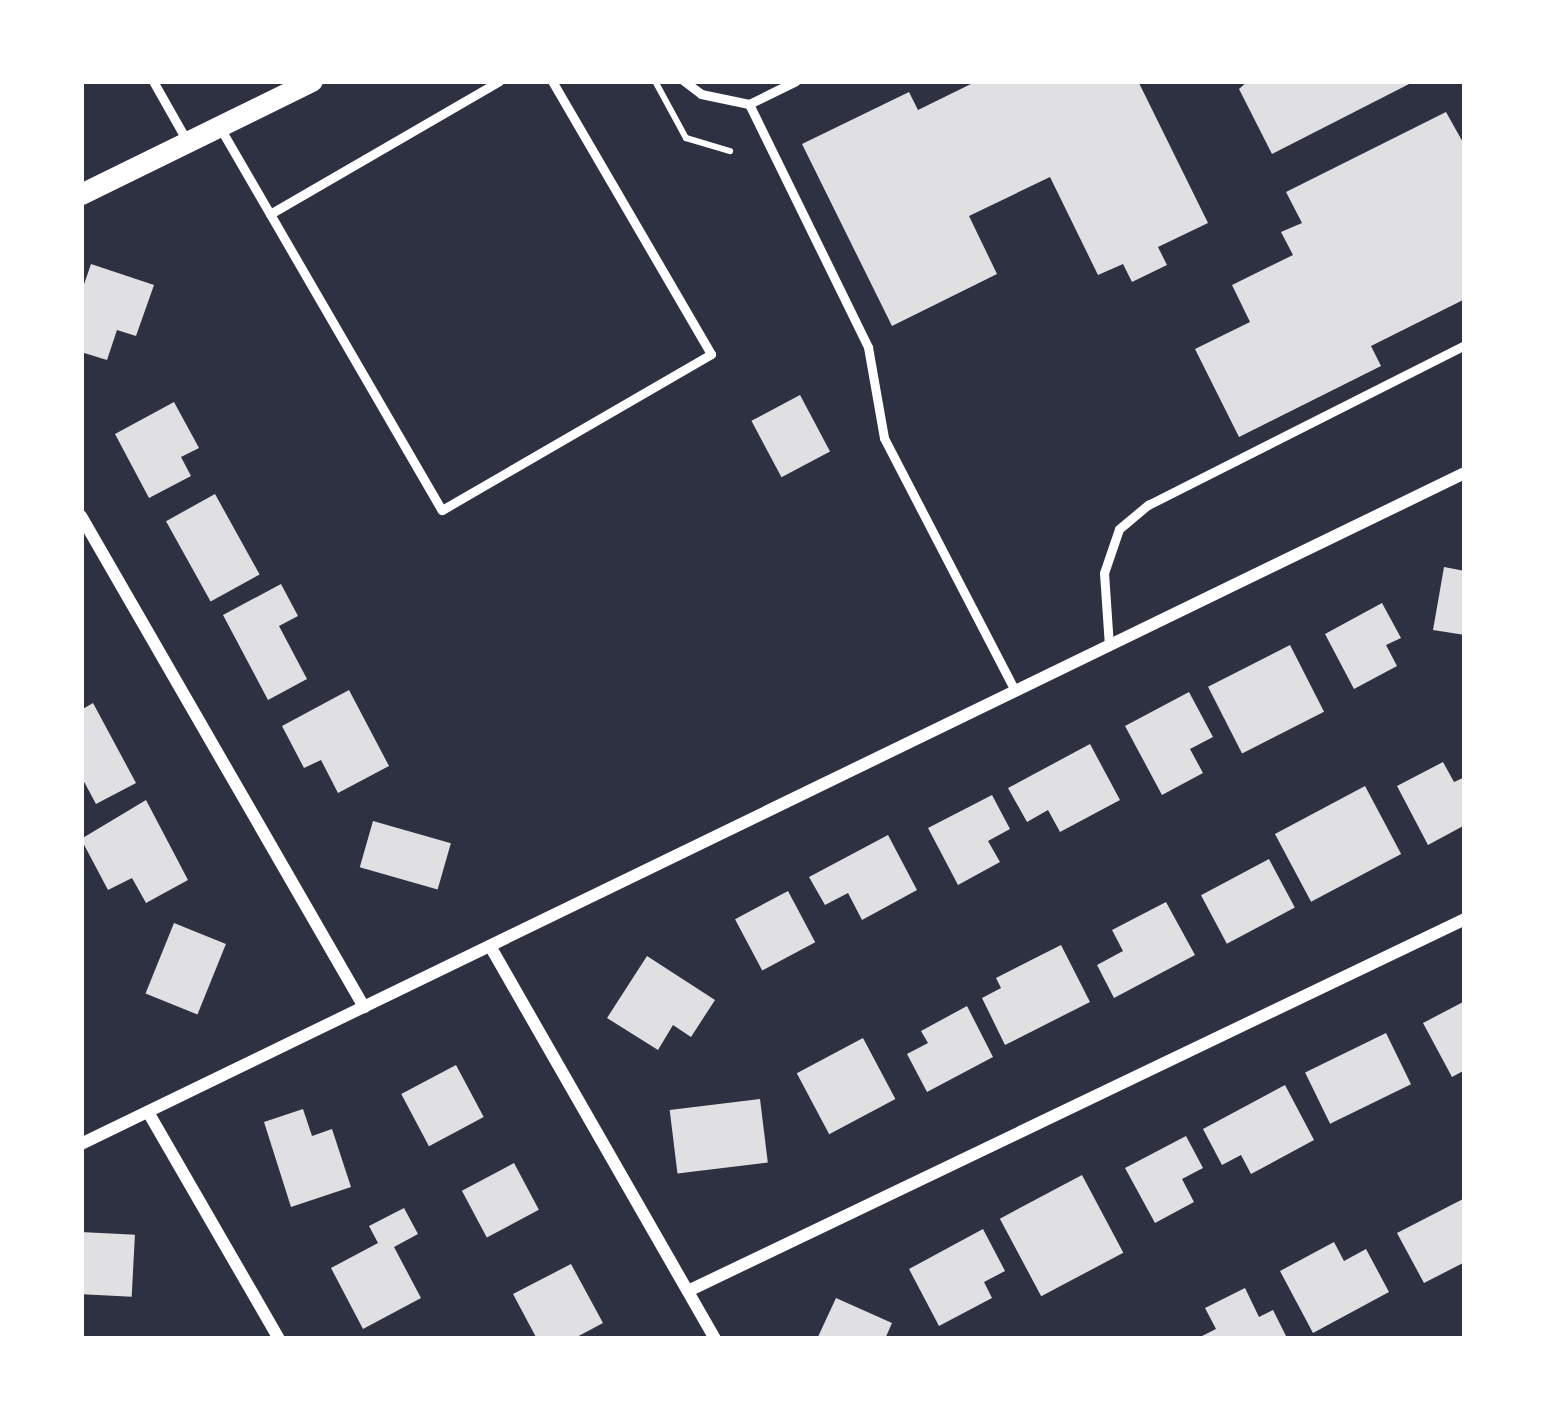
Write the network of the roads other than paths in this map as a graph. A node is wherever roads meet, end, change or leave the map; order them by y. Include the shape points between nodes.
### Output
1 (153, 81) edge
2 (312, 81) edge
3 (500, 81) edge
4 (552, 81) edge
5 (684, 81) edge
6 (796, 81) edge
7 (749, 104) junction
8 (219, 126) junction
9 (188, 141) junction
10 (81, 194) edge
11 (270, 214) junction
12 (1465, 345) edge
13 (1465, 473) edge
14 (81, 516) edge
15 (1108, 646) junction
16 (1016, 692) junction
17 (1465, 919) edge
18 (490, 946) junction
19 (364, 1007) junction
20 (148, 1112) junction
21 (81, 1144) edge
22 (688, 1291) junction
23 (278, 1339) edge
24 (716, 1339) edge

1 - 9 lane
2 - 8 street
3 - 11 lane
4 - 11 lane via 711,354 442,510
5 - 7 lane via 701,94
6 - 7 lane
7 - 16 lane via 868,347 884,438
8 - 9 street
8 - 11 lane
9 - 10 street
12 - 15 lane via 1148,505 1119,529 1104,573
13 - 15 street
14 - 19 street
15 - 16 street
16 - 18 street
17 - 22 street
18 - 19 street
18 - 22 street
19 - 20 street
20 - 21 street
20 - 23 street
22 - 24 street

